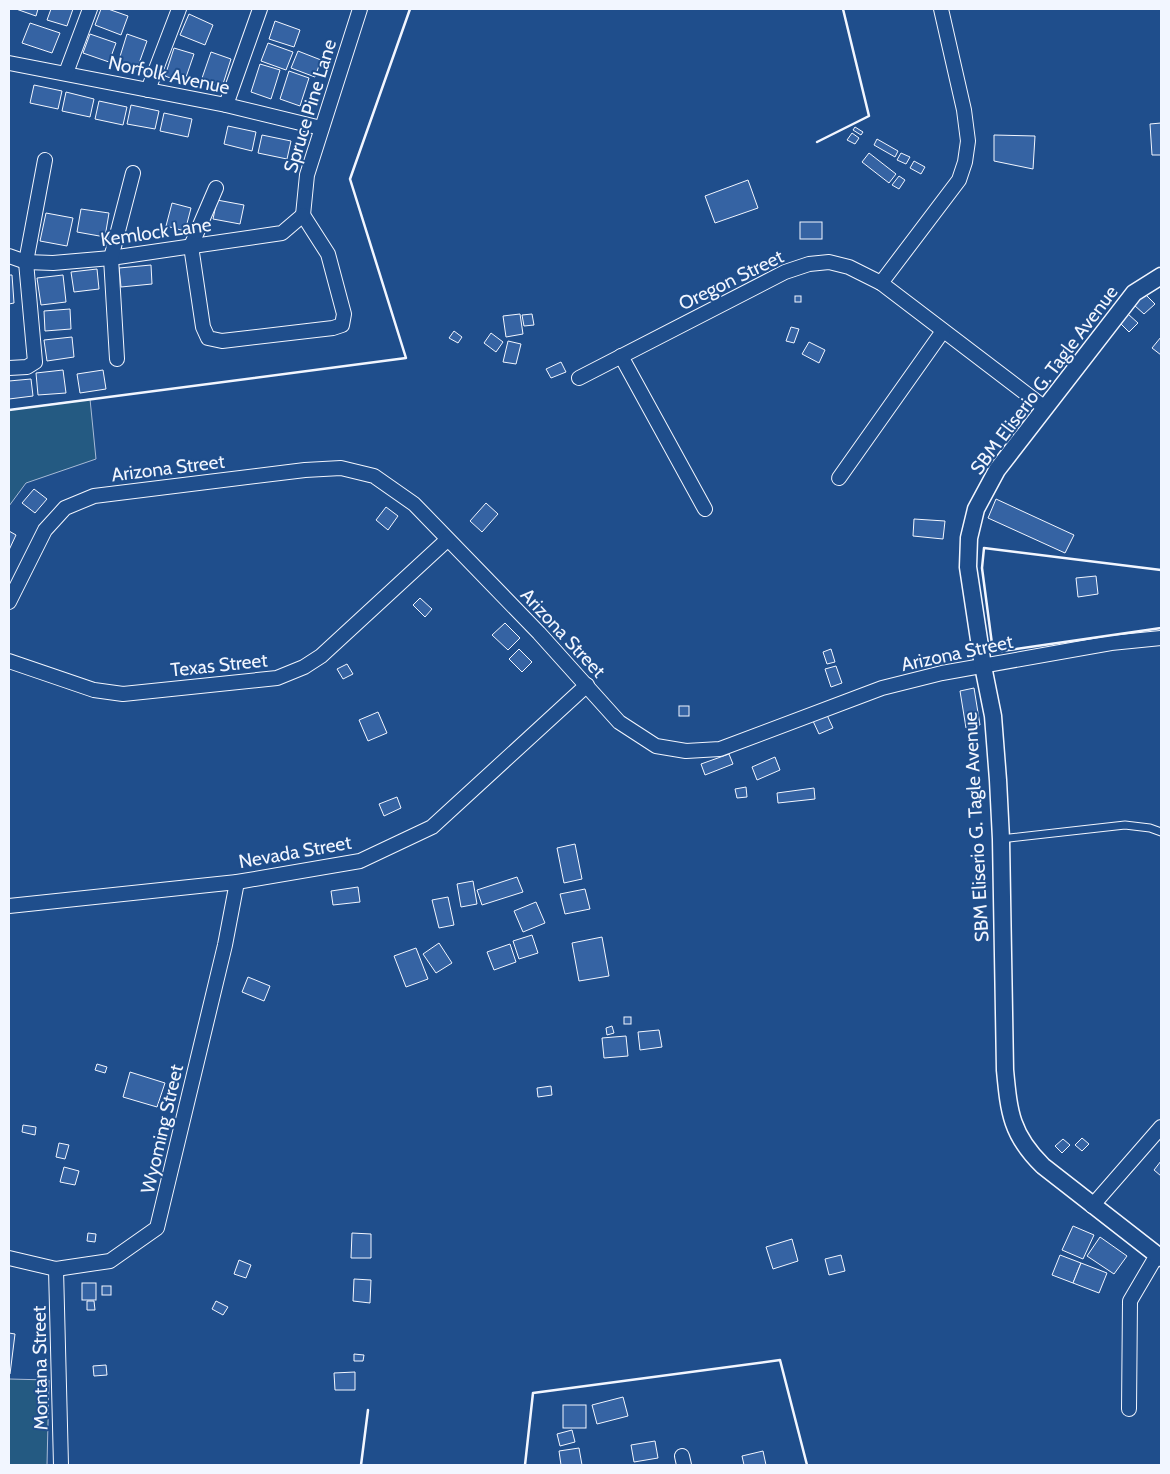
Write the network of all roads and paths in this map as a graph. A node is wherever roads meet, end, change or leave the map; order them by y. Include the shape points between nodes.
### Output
1 (90, 9) edge
2 (179, 9) edge
3 (260, 9) edge
4 (360, 9) edge
5 (941, 9) edge
6 (9, 63) edge
7 (66, 73) junction
8 (148, 90) junction
9 (226, 106) junction
10 (321, 128) junction
11 (45, 160) dead end
12 (133, 173) dead end
13 (216, 188) dead end
14 (303, 215) junction
15 (191, 246) junction
16 (9, 256) edge
17 (111, 258) junction
18 (26, 262) junction
19 (1161, 276) edge
20 (881, 284) junction
21 (943, 331) junction
22 (621, 356) junction
23 (117, 359) dead end
24 (9, 368) edge
25 (579, 378) dead end
26 (1044, 408) junction
27 (839, 478) dead end
28 (706, 509) dead end
29 (447, 540) junction
30 (9, 602) edge
31 (1161, 638) edge
32 (9, 661) edge
33 (983, 666) junction
34 (587, 685) junction
35 (1161, 832) edge
36 (1001, 839) junction
37 (237, 882) junction
38 (9, 906) edge
39 (1161, 1127) edge
40 (1092, 1206) junction
41 (1159, 1256) edge
42 (9, 1258) edge
43 (56, 1269) junction
44 (1129, 1409) dead end
45 (61, 1465) edge

1 - 7 street
2 - 8 street
3 - 9 street
4 - 10 street, Spruce Pine Lane
5 - 20 street via 964,110 968,141 965,162 959,180
6 - 7 street, Norfolk Avenue
7 - 8 street, Norfolk Avenue
8 - 9 street, Norfolk Avenue
9 - 10 street, Norfolk Avenue
10 - 14 street, Spruce Pine Lane via 307,175
11 - 18 street
12 - 17 street
13 - 15 street
14 - 15 street, Kemlock Lane via 282,233
14 - 15 street via 328,254 344,314 342,325 333,328 222,341 208,338 203,327
15 - 17 street, Kemlock Lane
16 - 18 street, Kemlock Lane
17 - 18 street, Kemlock Lane
17 - 23 street
18 - 24 street via 35,362 27,367
19 - 26 street, SBM Eliserio G. Tagle Avenue via 1134,293
20 - 21 street, Oregon Street
20 - 22 street, Oregon Street via 849,266 829,262 809,264 785,272
21 - 26 street, Oregon Street
21 - 27 street
22 - 25 street, Oregon Street
22 - 28 street
26 - 33 street, SBM Eliserio G. Tagle Avenue via 997,470 976,509 969,538 968,567
29 - 30 street, Arizona Street via 414,504 374,476 341,468 94,496 65,508 45,530
29 - 32 street, Texas Street via 321,656 277,678 122,694 94,690
29 - 34 street, Arizona Street
31 - 33 street, Arizona Street via 1111,643
33 - 34 street, Arizona Street via 882,688 720,749 686,752 656,746 619,722
33 - 36 street, SBM Eliserio G. Tagle Avenue via 993,716
34 - 37 street, Nevada Street via 432,827 360,861
35 - 36 lane via 1125,825
36 - 40 street, SBM Eliserio G. Tagle Avenue via 1008,1107 1018,1135 1032,1155
37 - 38 street, Nevada Street
37 - 43 street, Wyoming Street via 225,945 157,1228 110,1262
39 - 40 street
40 - 41 street, SBM Eliserio G. Tagle Avenue
41 - 44 street via 1130,1301
42 - 43 street, Wyoming Street
43 - 45 street, Montana Street

